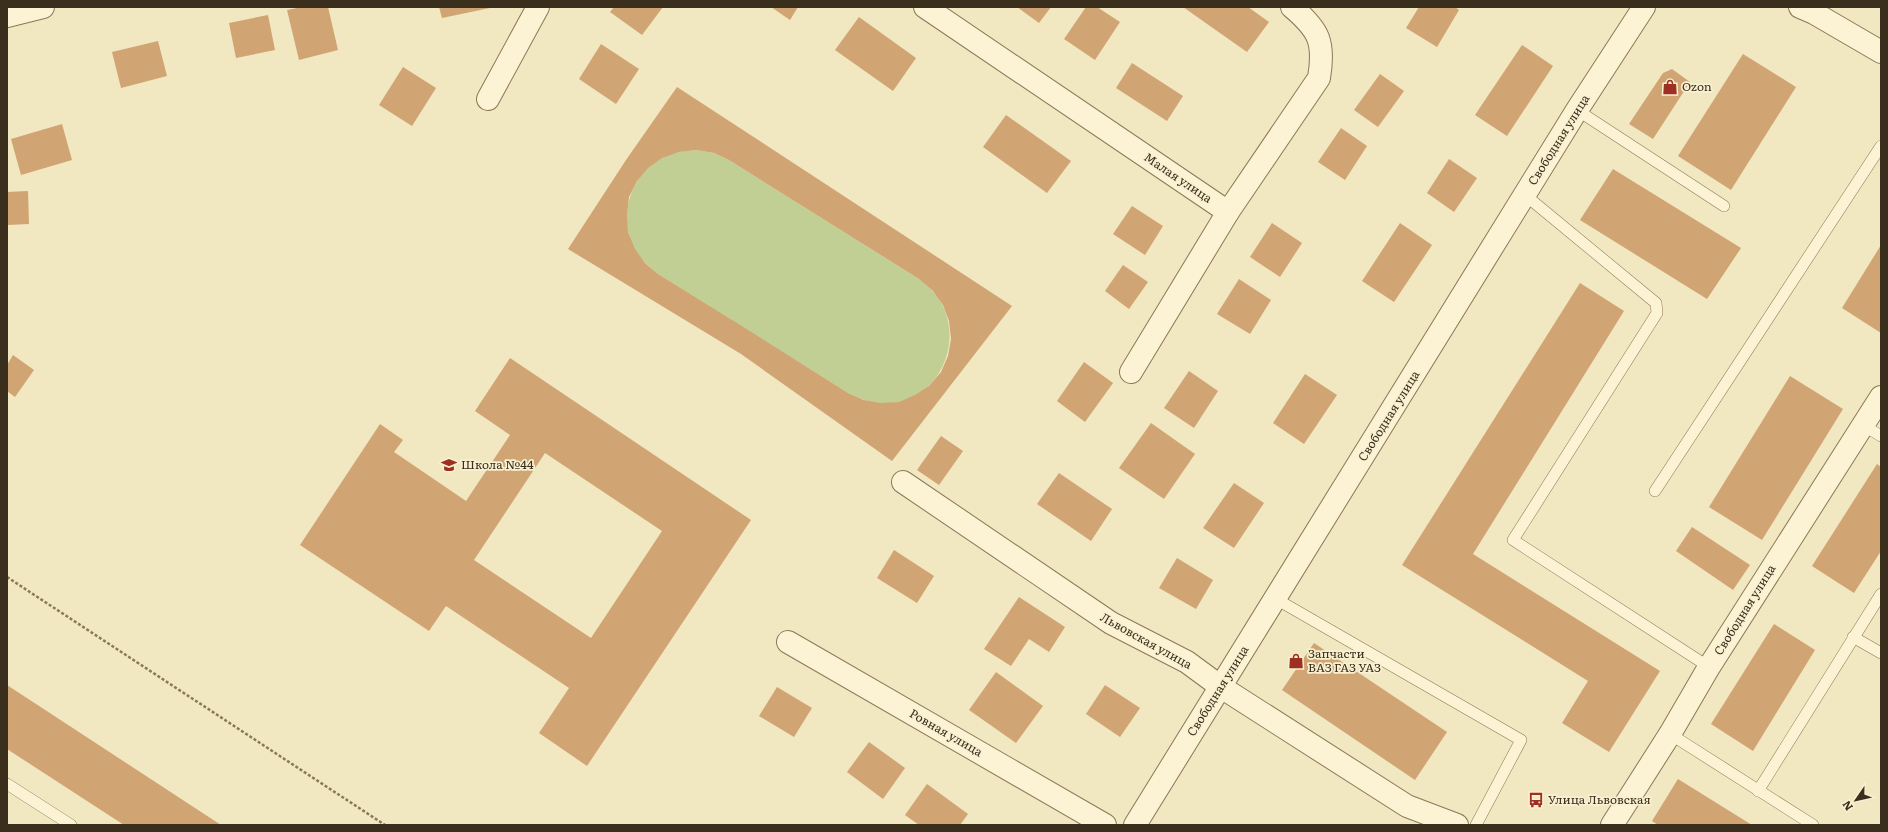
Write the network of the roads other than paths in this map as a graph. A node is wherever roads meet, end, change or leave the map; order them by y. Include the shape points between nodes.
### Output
1 (43, 7) edge
2 (538, 7) edge
3 (925, 7) edge
4 (1292, 7) edge
5 (1644, 7) edge
6 (1811, 9) edge
7 (7, 16) edge
8 (1881, 52) edge
9 (488, 99) dead end
10 (1577, 110) junction
11 (1881, 146) edge
12 (1525, 195) junction
13 (1724, 206) dead end
14 (1228, 212) junction
15 (1131, 372) dead end
16 (1881, 397) edge
17 (1872, 431) edge
18 (903, 482) dead end
19 (1655, 491) dead end
20 (1881, 594) edge
21 (1276, 599) junction
22 (1853, 637) junction
23 (788, 642) dead end
24 (1881, 653) edge
25 (1709, 667) junction
26 (1221, 688) junction
27 (1670, 734) junction
28 (7, 784) edge
29 (1758, 791) junction
30 (71, 825) edge
31 (1105, 825) edge
32 (1135, 825) edge
33 (1457, 825) edge
34 (1476, 825) edge
35 (1612, 825) edge
36 (1813, 825) edge

1 - 7 street
2 - 9 street
3 - 14 street, Малая улица
4 - 14 street via 1308,20 1320,39 1322,62 1319,78
5 - 10 street, Свободная улица
6 - 8 street
10 - 12 street, Свободная улица
10 - 13 lane
11 - 19 lane
12 - 21 street, Свободная улица
12 - 25 lane via 1656,303 1657,313 1513,540
14 - 15 street
16 - 17 street, Свободная улица
17 - 25 street, Свободная улица
18 - 26 street, Львовская улица via 1111,623 1187,662
20 - 22 lane
21 - 26 street, Свободная улица
21 - 34 lane via 1521,740
22 - 24 lane
22 - 29 lane
23 - 31 street, Ровная улица
25 - 27 street, Свободная улица
26 - 32 street, Свободная улица
26 - 33 street, Львовская улица via 1407,806
27 - 29 lane
27 - 35 street, Свободная улица
28 - 30 lane
29 - 36 lane

